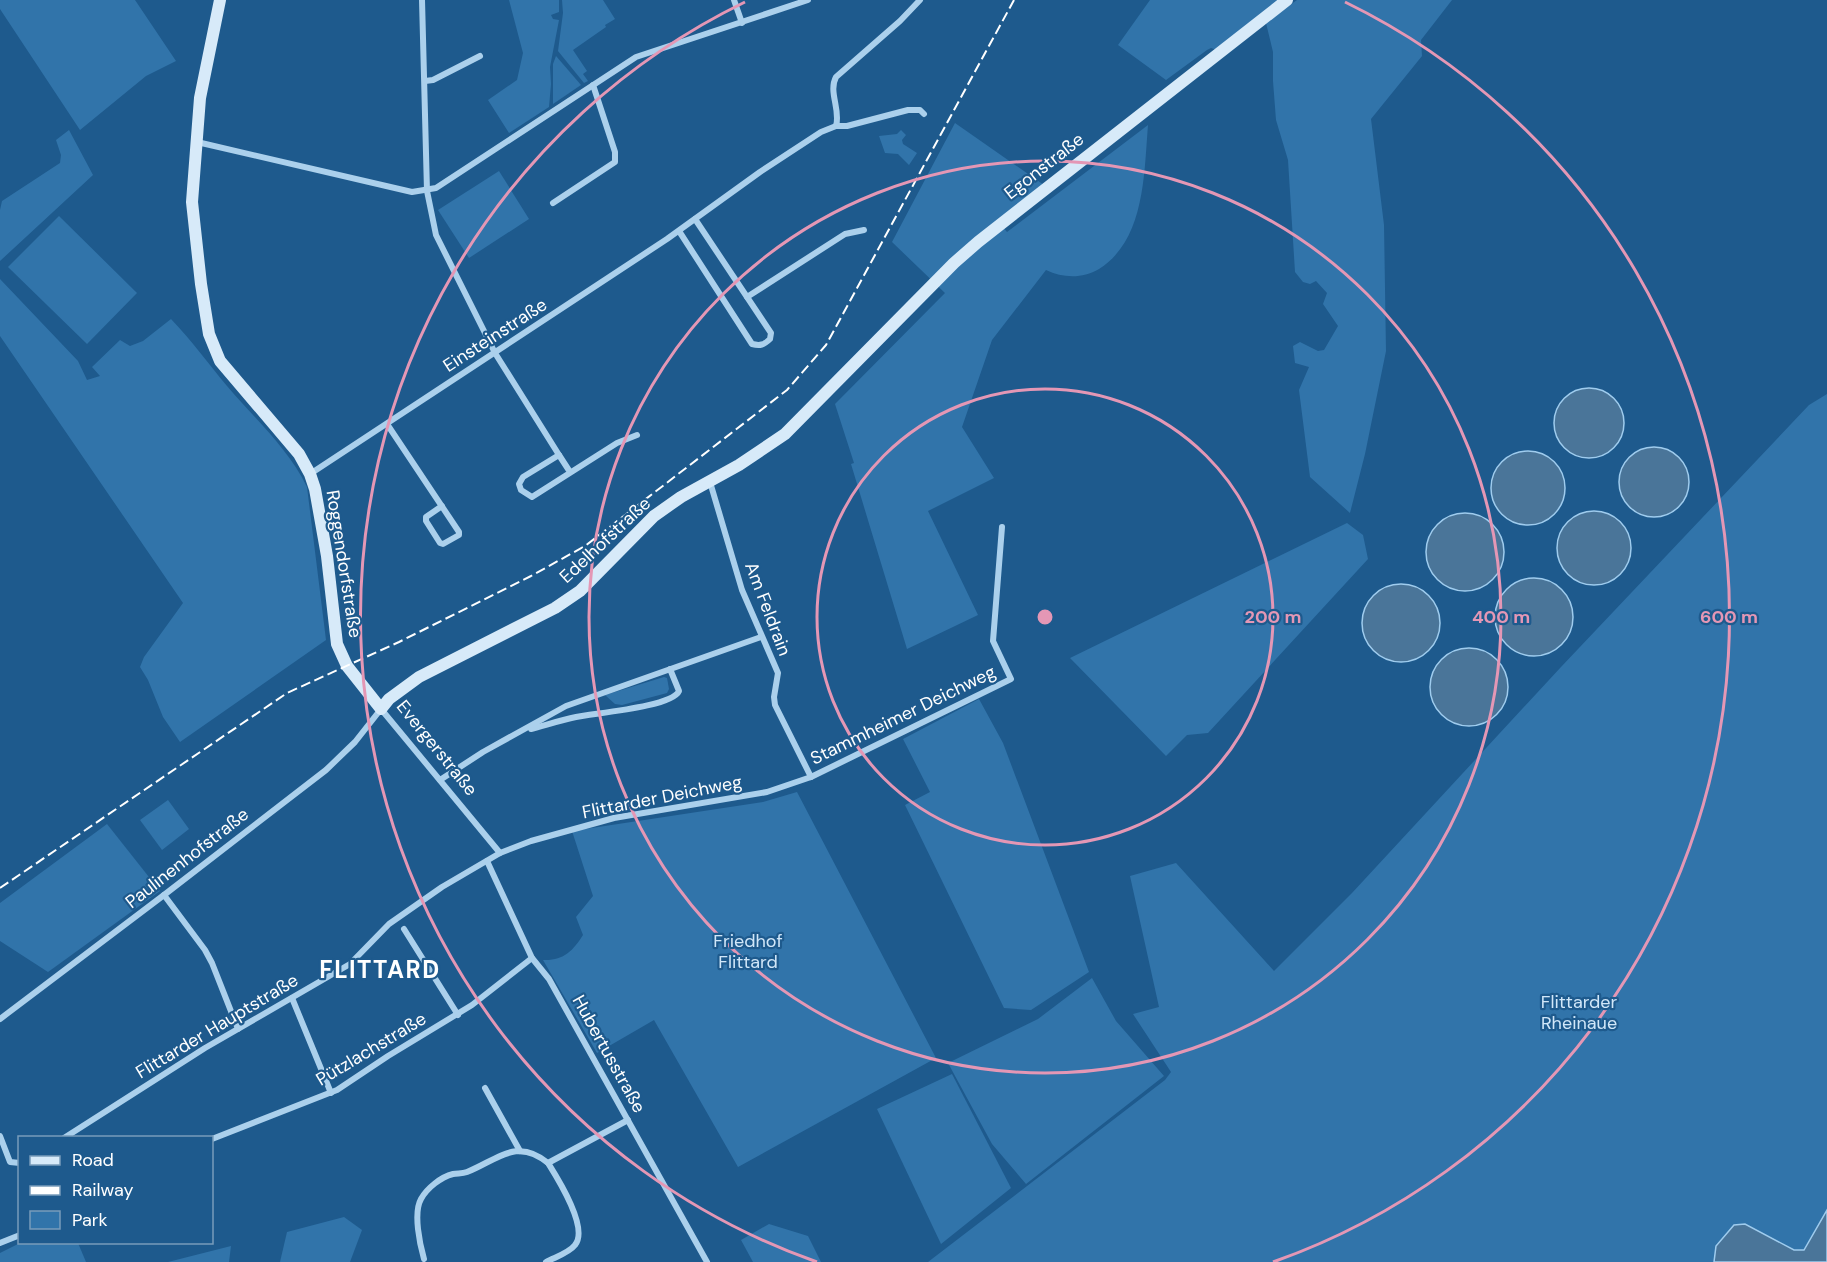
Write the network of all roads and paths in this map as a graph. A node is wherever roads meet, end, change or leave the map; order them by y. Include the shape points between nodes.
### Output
1 (220, 0) edge
2 (422, 0) edge
3 (734, 0) edge
4 (808, 0) edge
5 (920, 0) edge
6 (1287, 0) edge
7 (742, 23) junction
8 (480, 56) dead end
9 (425, 81) junction
10 (593, 85) junction
11 (924, 114) dead end
12 (836, 126) junction
13 (197, 141) junction
14 (427, 191) junction
15 (553, 203) dead end
16 (695, 219) junction
17 (864, 230) dead end
18 (679, 231) junction
19 (747, 297) junction
20 (495, 353) junction
21 (840, 379) joint
22 (387, 424) junction
23 (637, 435) dead end
24 (559, 455) junction
25 (570, 472) junction
26 (310, 474) junction
27 (710, 482) junction
28 (442, 506) junction
29 (1002, 528) dead end
30 (761, 637) junction
31 (347, 666) joint
32 (670, 669) junction
33 (381, 709) junction
34 (522, 731) junction
35 (811, 777) junction
36 (440, 780) junction
37 (796, 783) joint
38 (500, 853) junction
39 (487, 861) junction
40 (164, 895) junction
41 (404, 928) dead end
42 (532, 958) junction
43 (292, 998) junction
44 (458, 1015) junction
45 (0, 1019) edge
46 (238, 1029) junction
47 (485, 1088) dead end
48 (331, 1093) junction
49 (628, 1120) junction
50 (0, 1136) edge
51 (66, 1136) edge
52 (213, 1139) edge
53 (520, 1151) junction
54 (548, 1162) junction
55 (17, 1163) edge
56 (18, 1236) edge
57 (0, 1243) edge
58 (424, 1259) dead end
59 (704, 1260) edge
60 (546, 1262) edge

1 - 13 street, Roggendorfstraße via 200,98
2 - 9 street
3 - 7 street
4 - 7 street
5 - 12 street via 836,77
6 - 21 street, Egonstraße via 978,242
7 - 10 street via 636,57
8 - 9 street
9 - 14 street
10 - 14 street
10 - 15 street via 615,162
11 - 12 street, Einsteinstraße via 908,110
12 - 16 street, Einsteinstraße via 821,132
13 - 14 street via 412,192
13 - 26 street, Roggendorfstraße via 193,218 206,320 214,348 232,378 299,454
14 - 20 street via 436,235
16 - 18 street, Einsteinstraße
16 - 19 street
17 - 19 street via 845,234
18 - 19 street via 752,344 765,344 771,333
18 - 20 street, Einsteinstraße
20 - 22 street, Einsteinstraße
20 - 24 street
21 - 27 street, Edelhofstraße via 785,434
22 - 26 street, Einsteinstraße
22 - 28 street
23 - 25 street
24 - 25 street
24 - 25 street via 523,477 521,490 532,497
26 - 31 street, Roggendorfstraße via 327,556 337,644
27 - 30 street, Am Feldrain via 742,590
27 - 33 street, Edelhofstraße via 654,516 580,591 555,608 419,677
28 - 28 street via 459,532 443,544 426,521
29 - 35 street, Stammheimer Deichweg via 993,641 1011,679
30 - 32 street
30 - 35 street, Am Feldrain via 777,673 775,705
31 - 33 street, Evergerstraße
32 - 34 street via 566,706
32 - 34 street via 679,691 673,698
33 - 36 street, Evergerstraße
33 - 40 street, Paulinenhofstraße via 326,770
34 - 36 street
35 - 37 street, Stammheimer Deichweg
36 - 38 street, Evergerstraße
37 - 38 street, Flittarder Deichweg via 744,797 614,818 531,840
38 - 39 street, Flittarder Hauptstraße
39 - 42 street, Hubertusstraße
39 - 43 street, Flittarder Hauptstraße via 389,924 350,964
40 - 45 street, Paulinenhofstraße
40 - 46 street via 205,950
41 - 44 street
42 - 44 street, Pützlachstraße
42 - 49 street, Hubertusstraße via 549,979
43 - 46 street, Flittarder Hauptstraße
43 - 48 street
44 - 48 street, Pützlachstraße
46 - 51 street, Flittarder Hauptstraße
47 - 53 street
48 - 52 street, Pützlachstraße
49 - 54 street
49 - 59 street, Hubertusstraße
50 - 55 street via 10,1162
53 - 54 street via 538,1154
53 - 58 street via 500,1155 430,1186 419,1201 418,1228
54 - 60 street via 571,1203 579,1239 574,1247
56 - 57 street

